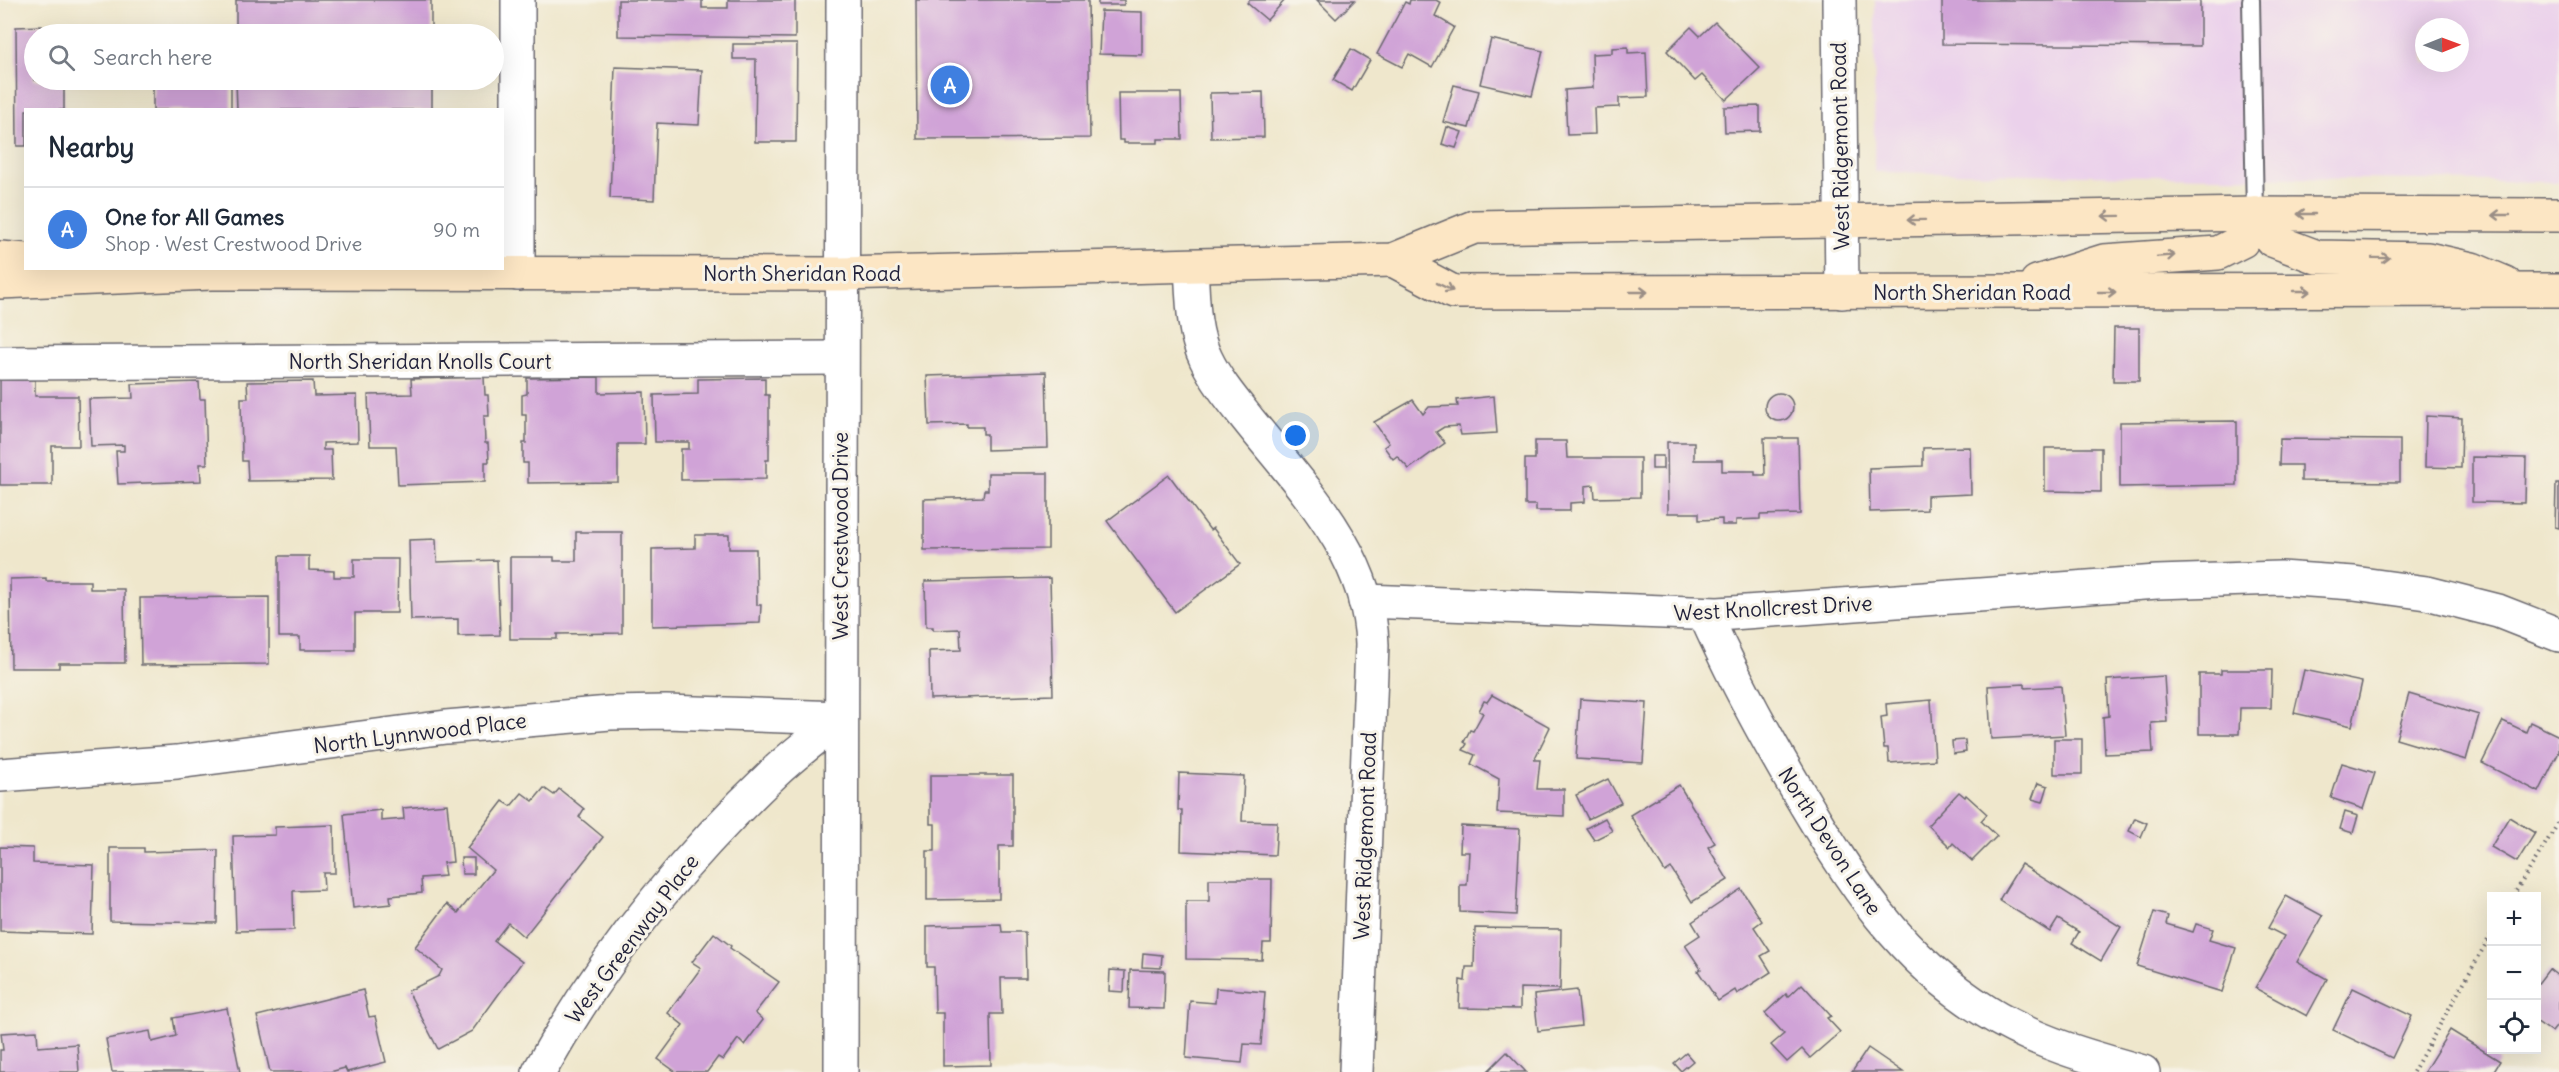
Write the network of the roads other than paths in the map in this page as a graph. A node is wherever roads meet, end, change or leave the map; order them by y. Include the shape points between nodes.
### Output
1 (518, 0) edge
2 (843, 0) edge
3 (1839, 0) edge
4 (2251, 0) edge
5 (2255, 214) junction
6 (2559, 215) edge
7 (1841, 221) junction
8 (0, 258) edge
9 (24, 260) edge
10 (1393, 260) junction
11 (1191, 266) junction
12 (175, 270) edge
13 (211, 273) junction
14 (518, 274) junction
15 (842, 274) junction
16 (0, 282) edge
17 (2522, 290) junction
18 (2559, 290) edge
19 (1842, 292) junction
20 (2007, 292) junction
21 (841, 358) junction
22 (0, 363) edge
23 (1365, 601) junction
24 (1705, 615) junction
25 (2559, 635) edge
26 (841, 718) junction
27 (0, 775) edge
28 (539, 1072) edge
29 (840, 1072) edge
30 (1356, 1072) edge
31 (2143, 1072) edge

1 - 14 street
2 - 15 street, West Crestwood Drive
3 - 7 street, West Ridgemont Road
4 - 5 lane
6 -> 5 main road, North Sheridan Road
5 -> 7 main road, North Sheridan Road
5 -> 17 main road via 2272,240 2317,256 2428,259 2472,269
20 -> 5 main road via 2104,261 2218,252 2242,241
7 - 10 main road, North Sheridan Road via 1474,227
7 - 19 street, West Ridgemont Road
8 - 9 main road
10 - 11 main road, North Sheridan Road
10 -> 19 main road, North Sheridan Road via 1453,292
11 - 15 main road, North Sheridan Road
11 - 23 street via 1196,328 1206,360 1339,536
12 - 13 main road, North Sheridan Road
13 - 14 main road, North Sheridan Road
13 - 16 main road, North Sheridan Road
14 - 15 main road, North Sheridan Road
15 - 21 street, West Crestwood Drive
17 - 18 main road, North Sheridan Road
20 -> 17 main road, North Sheridan Road
19 - 20 main road, North Sheridan Road
21 - 22 street, North Sheridan Knolls Court
21 - 26 street, West Crestwood Drive
23 - 24 street, West Knollcrest Drive
23 - 30 street, West Ridgemont Road via 1372,645
24 - 25 street, West Knollcrest Drive via 2157,582 2280,578 2427,593 2498,611
24 - 31 street, North Devon Lane via 1775,754 1851,880 1896,937 1957,992 2005,1023 2057,1046
26 - 27 street, North Lynnwood Place via 610,712 446,727 177,762
26 - 28 street, West Greenway Place via 776,771 667,885 578,1007
26 - 29 street, West Crestwood Drive

